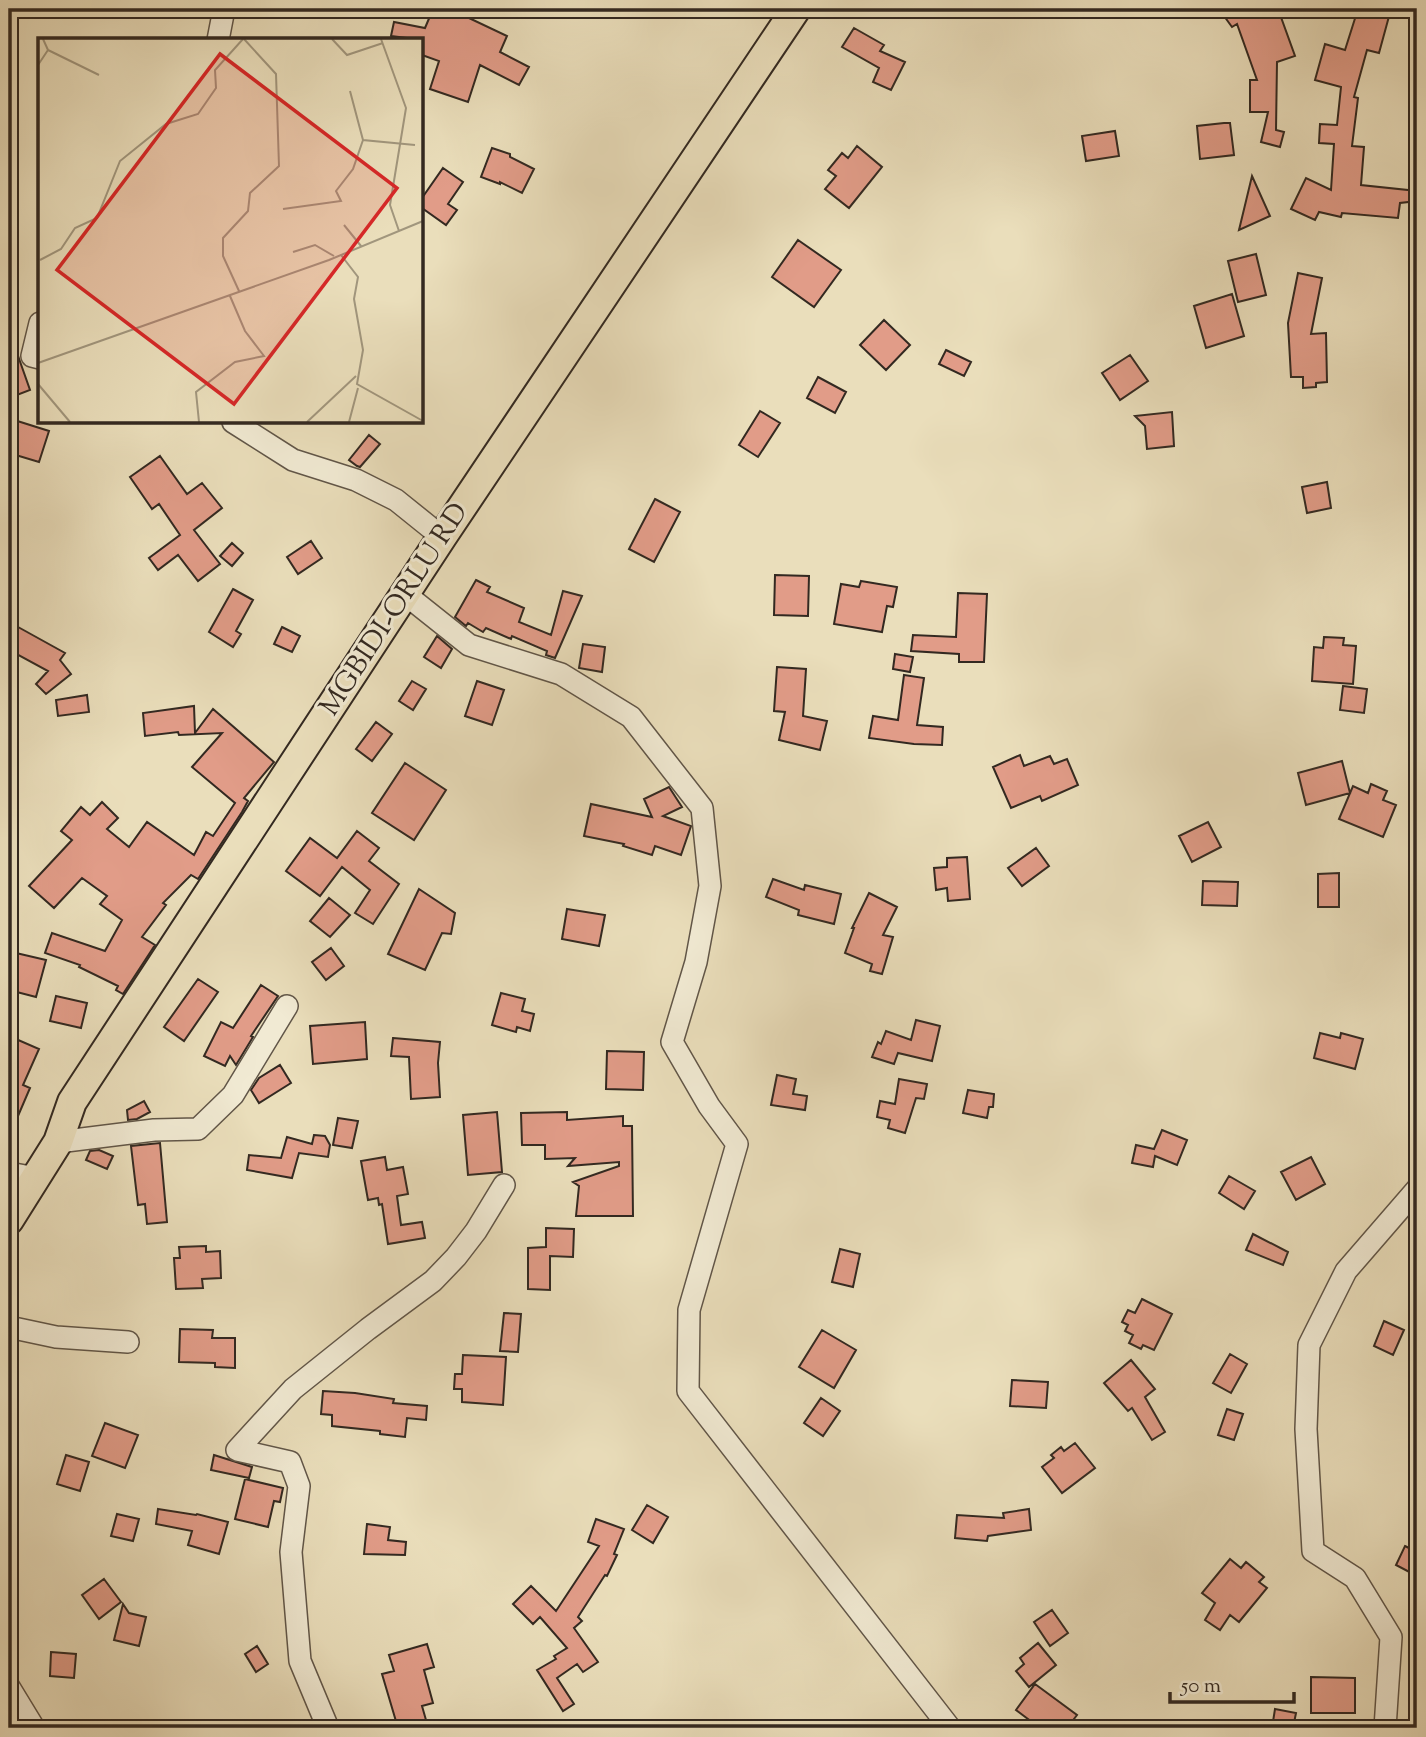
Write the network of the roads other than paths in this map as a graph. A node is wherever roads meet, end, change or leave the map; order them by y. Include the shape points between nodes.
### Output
1 (224, 9) edge
2 (796, 9) edge
3 (218, 38) edge
4 (38, 331) edge
5 (38, 358) edge
6 (236, 424) edge
7 (442, 537) junction
8 (405, 594) junction
9 (286, 1006) dead end
10 (58, 1142) junction
11 (9, 1172) edge
12 (36, 1178) junction
13 (504, 1185) dead end
14 (1417, 1189) edge
15 (9, 1220) edge
16 (9, 1327) edge
17 (128, 1342) dead end
18 (9, 1687) edge
19 (34, 1728) edge
20 (327, 1728) edge
21 (950, 1728) edge
22 (1385, 1728) edge

1 - 3 street
2 - 7 main road, MGBIDI-ORLU RD
4 - 5 street via 32,356
6 - 7 street via 293,460 356,480 396,500
7 - 8 main road, MGBIDI-ORLU RD
8 - 10 main road, MGBIDI-ORLU RD via 72,1102
8 - 21 street via 469,645 561,674 631,717 702,808 710,886 696,962 672,1042 737,1144 689,1310 688,1391
9 - 10 street via 233,1095 198,1129
10 - 12 main road, MGBIDI-ORLU RD
11 - 12 street
12 - 15 main road, MGBIDI-ORLU RD
13 - 20 street via 476,1231 432,1281 293,1389 237,1450 290,1462 299,1486 291,1552 300,1661
14 - 22 street via 1346,1271 1309,1346 1306,1429 1313,1551 1355,1578 1391,1637
16 - 17 street via 57,1337
18 - 19 street

